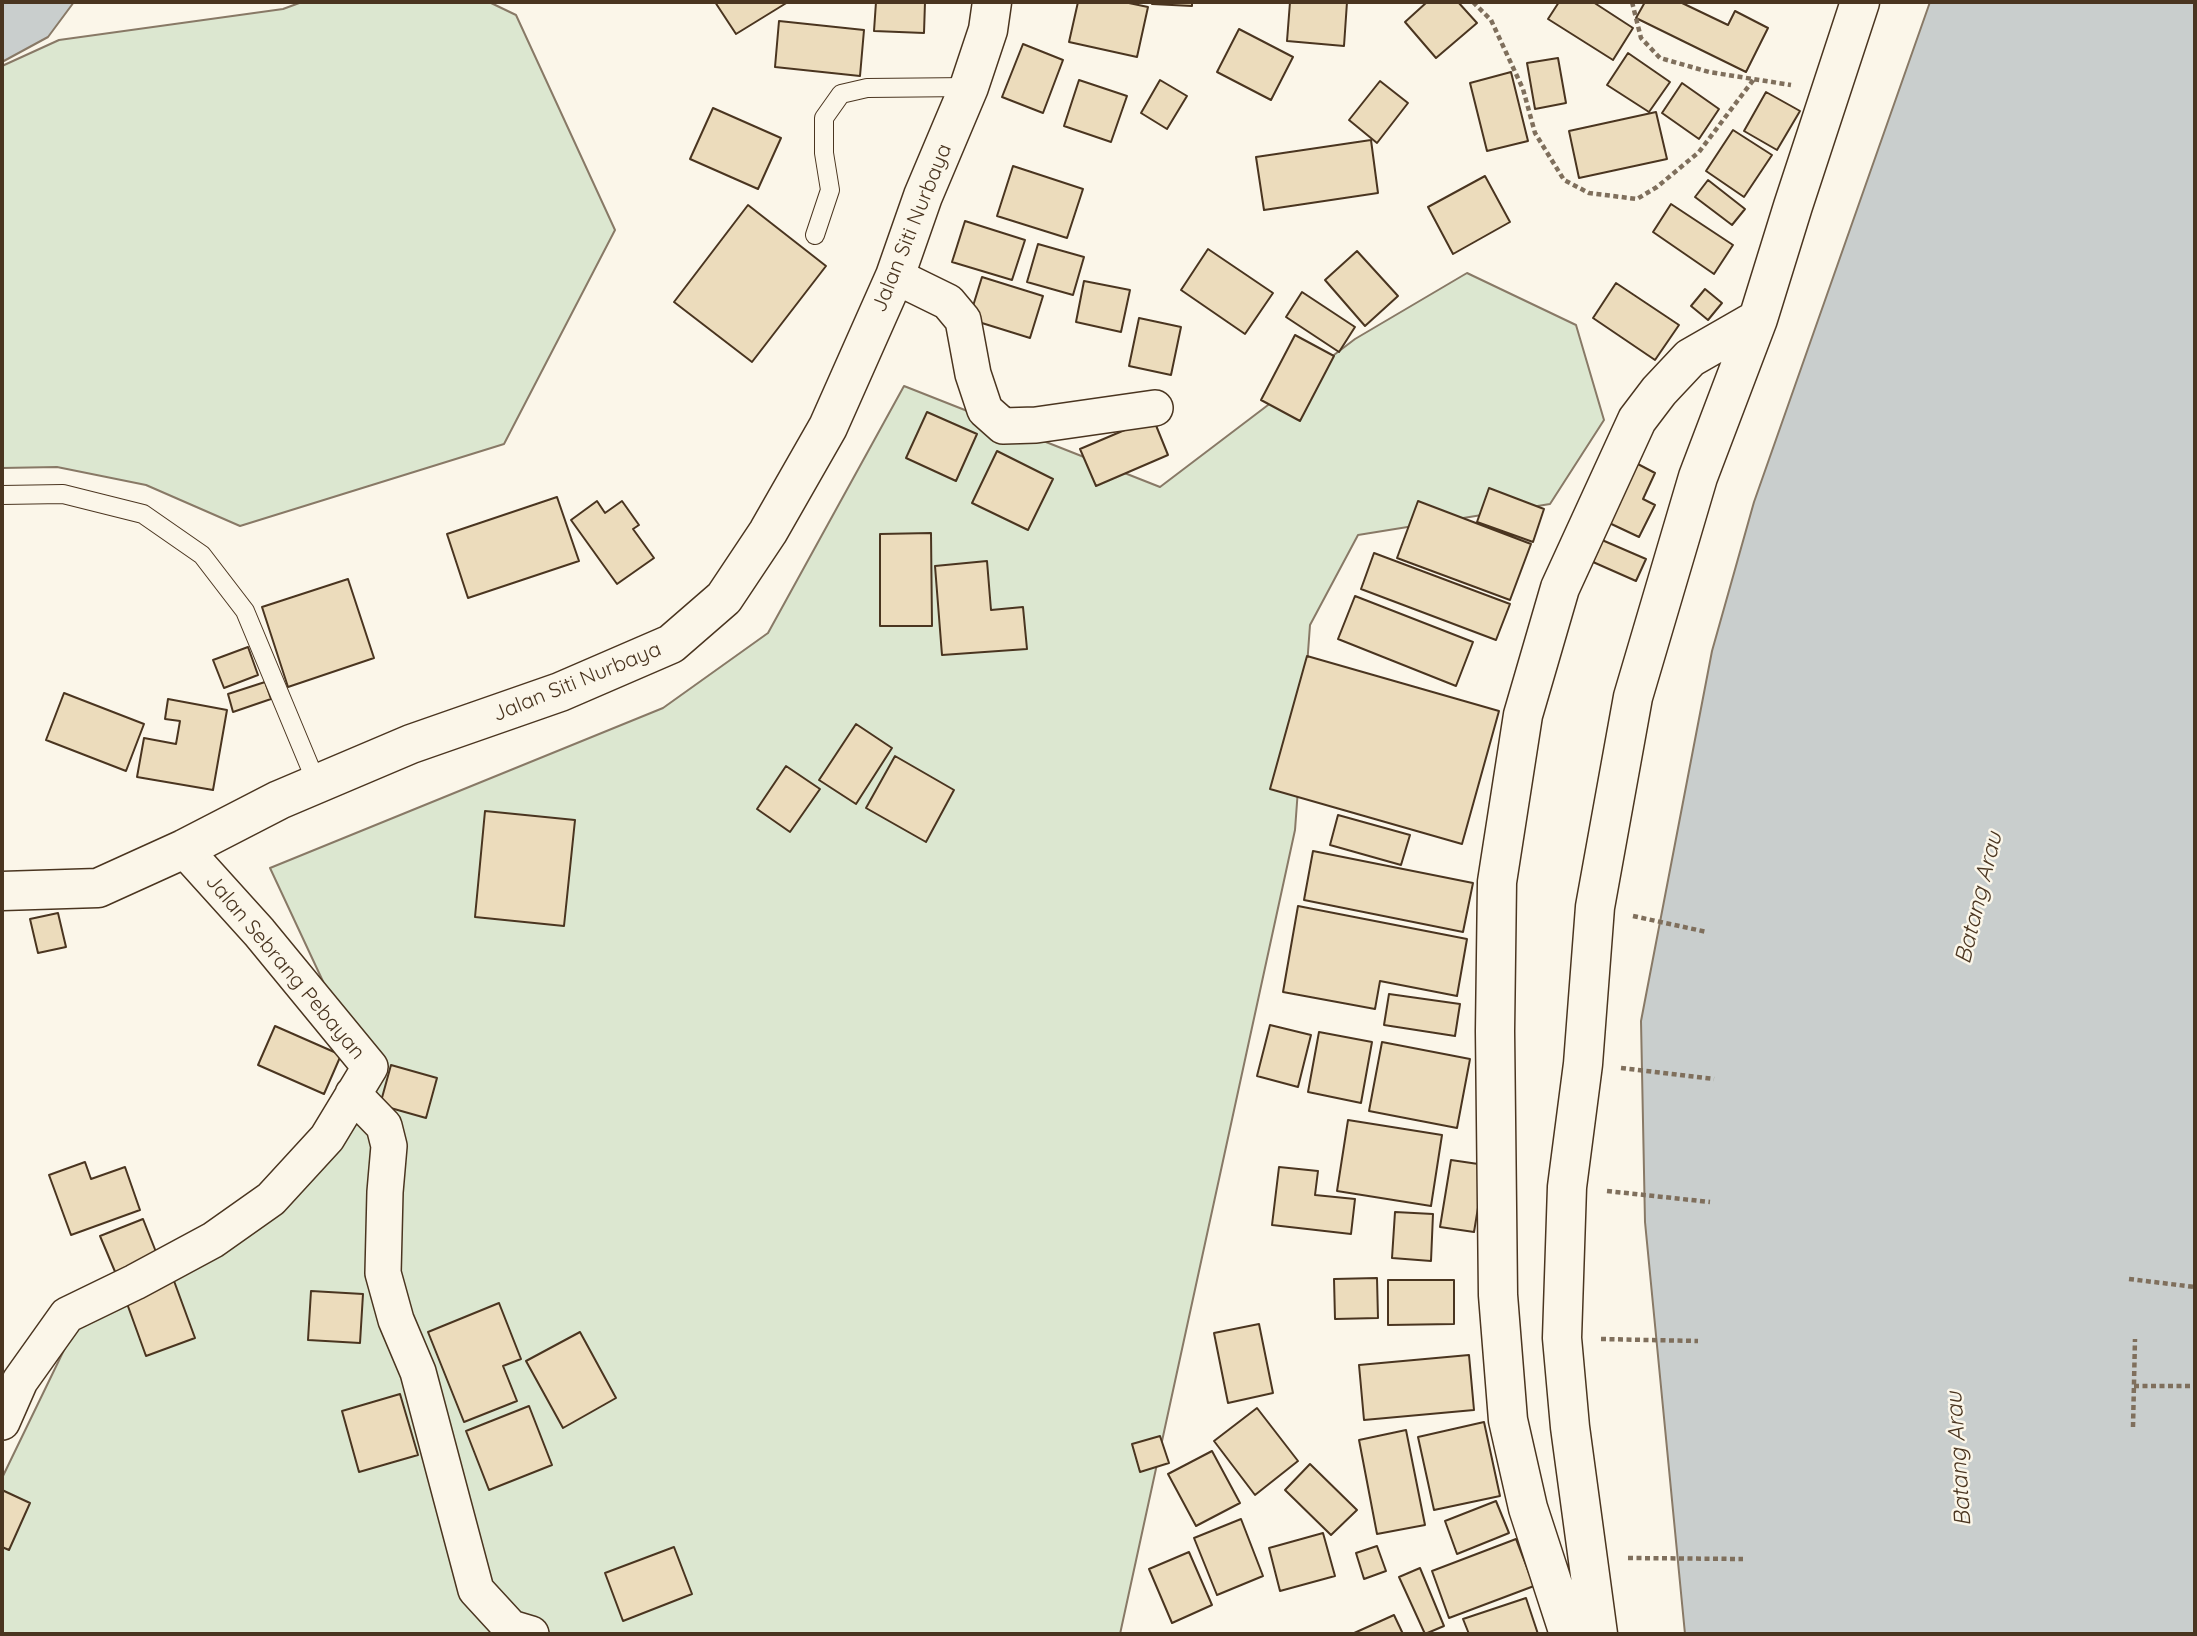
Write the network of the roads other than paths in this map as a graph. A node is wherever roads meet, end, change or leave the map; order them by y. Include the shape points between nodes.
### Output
1 (992, 2) edge
2 (1860, 2) edge
3 (968, 87) junction
4 (815, 235) dead end
5 (895, 276) junction
6 (1758, 319) junction
7 (1155, 408) dead end
8 (2, 495) edge
9 (317, 784) junction
10 (184, 849) junction
11 (2, 891) edge
12 (354, 1094) junction
13 (2, 1422) edge
14 (531, 1634) edge
15 (1569, 1634) edge
16 (1598, 1634) edge

1 - 3 street, Jalan Siti Nurbaya via 988,30
2 - 6 street
3 - 4 lane via 867,88 841,94 824,118 830,190
3 - 5 street, Jalan Siti Nurbaya
5 - 7 street via 948,302 963,320 985,410 1003,426
5 - 9 street, Jalan Siti Nurbaya via 828,427 768,532 724,598 689,629 671,644 560,692 411,744
6 - 15 street via 1690,358 1659,391 1631,432 1560,588 1523,715 1497,882 1498,1295 1508,1420 1528,1508
6 - 16 street via 1698,477 1633,697 1595,907 1583,1064 1567,1187 1562,1338
8 - 9 lane via 63,495 143,514 202,555 245,611
9 - 10 street, Jalan Siti Nurbaya
10 - 11 street, Jalan Siti Nurbaya via 98,888
10 - 12 street, Jalan Sebrang Pebayan via 260,932 370,1067
12 - 13 street, Jalan Sebrang Pebayan via 327,1138 271,1199 213,1240 67,1315 20,1381
12 - 14 street via 384,1126 389,1146 383,1273 418,1372 476,1590 511,1628

